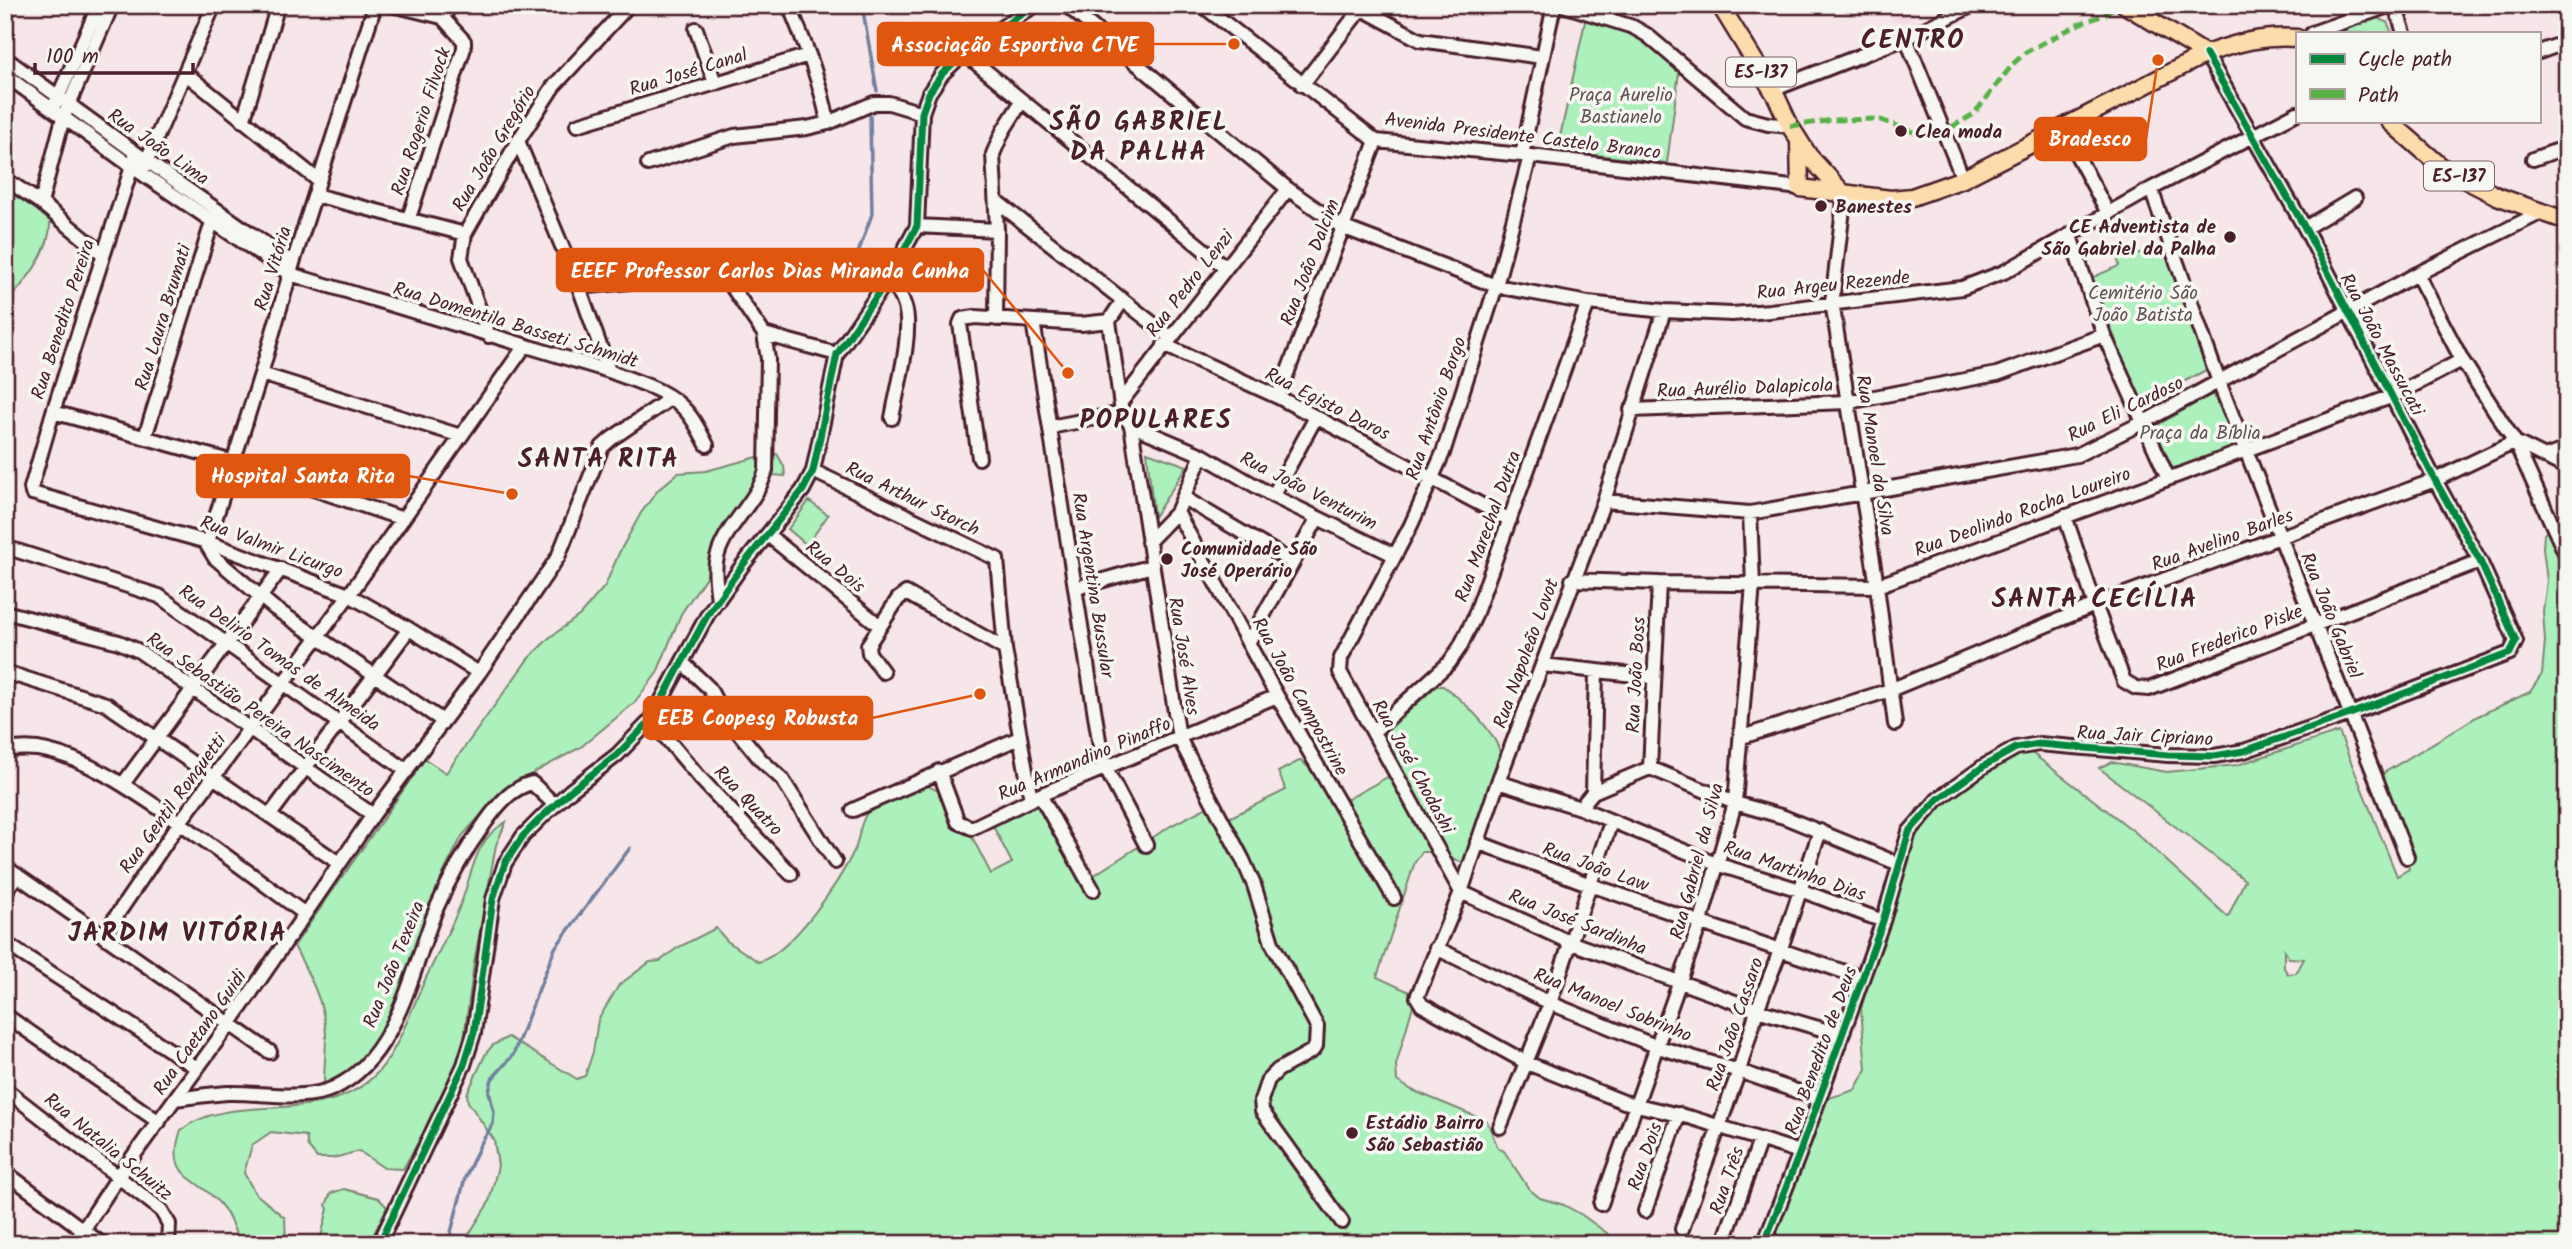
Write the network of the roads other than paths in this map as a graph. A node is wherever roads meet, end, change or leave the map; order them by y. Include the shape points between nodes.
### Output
1 (99, 5) edge
2 (112, 5) edge
3 (214, 5) edge
4 (278, 5) edge
5 (375, 5) edge
6 (392, 5) edge
7 (452, 5) edge
8 (629, 5) edge
9 (789, 5) edge
10 (1035, 5) edge
11 (1066, 5) edge
12 (1202, 5) edge
13 (1554, 5) edge
14 (1563, 5) edge
15 (1720, 5) edge
16 (1973, 5) edge
17 (2125, 5) edge
18 (2393, 5) edge
19 (1357, 8) edge
20 (1951, 9) edge
21 (442, 17) junction
22 (696, 29) dead end
23 (2315, 32) edge
24 (2404, 32) edge
25 (1906, 38) junction
26 (2296, 38) edge
27 (2567, 42) edge
28 (2540, 52) edge
29 (964, 53) junction
30 (2206, 54) junction
31 (809, 55) junction
32 (1542, 57) junction
33 (5, 58) edge
34 (185, 74) junction
35 (5, 75) edge
36 (715, 83) junction
37 (1302, 85) junction
38 (1772, 90) junction
39 (63, 101) junction
40 (1021, 101) junction
41 (922, 113) junction
42 (2296, 114) edge
43 (58, 115) junction
44 (243, 121) junction
45 (2390, 122) edge
46 (828, 123) junction
47 (577, 125) dead end
48 (1790, 126) junction
49 (2063, 128) junction
50 (2253, 136) junction
51 (518, 141) junction
52 (1376, 141) junction
53 (1799, 141) junction
54 (2567, 147) edge
55 (1526, 156) junction
56 (2533, 159) dead end
57 (139, 164) junction
58 (648, 164) dead end
59 (5, 179) edge
60 (1963, 179) junction
61 (319, 181) junction
62 (1800, 188) junction
63 (1288, 189) junction
64 (2151, 189) junction
65 (1844, 192) junction
66 (315, 195) junction
67 (2356, 198) dead end
68 (996, 201) junction
69 (41, 204) junction
70 (2108, 213) junction
71 (2540, 213) junction
72 (214, 216) junction
73 (409, 218) junction
74 (2567, 221) edge
75 (917, 226) junction
76 (1342, 227) junction
77 (2305, 228) junction
78 (997, 230) junction
79 (465, 234) junction
80 (2070, 236) junction
81 (103, 254) junction
82 (1226, 267) junction
83 (291, 269) junction
84 (2417, 274) junction
85 (889, 278) junction
86 (1496, 286) junction
87 (579, 287) junction
88 (1123, 300) junction
89 (1832, 302) junction
90 (1588, 303) junction
91 (1664, 311) junction
92 (2347, 311) junction
93 (996, 319) junction
94 (1032, 321) junction
95 (1109, 321) junction
96 (764, 334) junction
97 (2104, 335) junction
98 (489, 336) junction
99 (1167, 341) junction
100 (524, 347) junction
101 (837, 354) junction
102 (2462, 360) junction
103 (610, 371) junction
104 (261, 374) junction
105 (2219, 382) junction
106 (2393, 396) junction
107 (671, 397) junction
108 (1278, 397) junction
109 (1848, 402) junction
110 (1121, 407) junction
111 (1631, 410) junction
112 (53, 412) junction
113 (1316, 417) junction
114 (892, 418) dead end
115 (2144, 422) junction
116 (1131, 425) junction
117 (1050, 428) junction
118 (461, 436) junction
119 (145, 437) junction
120 (2515, 442) junction
121 (707, 445) dead end
122 (2567, 449) edge
123 (2246, 451) junction
124 (1202, 455) junction
125 (2545, 457) junction
126 (979, 458) dead end
127 (233, 462) junction
128 (2567, 468) edge
129 (813, 471) junction
130 (2168, 478) junction
131 (1432, 479) junction
132 (2435, 480) junction
133 (34, 494) joint
134 (1862, 494) junction
135 (1273, 496) junction
136 (1184, 498) junction
137 (1604, 501) junction
138 (1177, 512) junction
139 (1750, 513) junction
140 (2066, 516) junction
141 (403, 519) junction
142 (1317, 519) junction
143 (1510, 520) junction
144 (768, 535) junction
145 (2281, 538) junction
146 (207, 541) junction
147 (1148, 542) junction
148 (5, 547) edge
149 (1394, 555) junction
150 (2567, 557) edge
151 (2480, 561) junction
152 (1292, 562) junction
153 (1152, 566) junction
154 (281, 569) junction
155 (1572, 580) junction
156 (1659, 583) junction
157 (1753, 584) junction
158 (1877, 586) junction
159 (1076, 588) junction
160 (349, 595) junction
161 (261, 597) junction
162 (718, 601) junction
163 (2095, 605) junction
164 (5, 612) edge
165 (2315, 625) junction
166 (880, 626) junction
167 (409, 629) junction
168 (316, 638) junction
169 (227, 642) junction
170 (1248, 643) junction
171 (1005, 649) junction
172 (2510, 653) joint
173 (1341, 658) joint
174 (683, 663) junction
175 (1542, 665) junction
176 (5, 672) edge
177 (883, 672) dead end
178 (1597, 672) junction
179 (479, 673) junction
180 (373, 675) junction
181 (1653, 677) junction
182 (283, 682) junction
183 (192, 690) junction
184 (1890, 690) junction
185 (1277, 696) junction
186 (2350, 714) junction
187 (651, 720) junction
188 (443, 721) junction
189 (339, 722) junction
190 (1895, 724) dead end
191 (248, 730) junction
192 (1374, 731) junction
193 (1742, 737) junction
194 (157, 738) junction
195 (1019, 738) junction
196 (1179, 738) junction
197 (5, 750) edge
198 (1105, 767) junction
199 (304, 768) junction
200 (1650, 768) junction
201 (407, 771) junction
202 (939, 771) junction
203 (214, 777) junction
204 (1498, 782) junction
205 (123, 784) junction
206 (1593, 792) junction
207 (1036, 797) junction
208 (1735, 803) junction
209 (555, 805) junction
210 (1580, 808) junction
211 (853, 810) dead end
212 (373, 815) junction
213 (270, 816) junction
214 (180, 822) junction
215 (1611, 822) junction
216 (1820, 831) junction
217 (1477, 842) junction
218 (1146, 845) dead end
219 (2407, 857) dead end
220 (835, 862) dead end
221 (339, 863) junction
222 (1716, 864) junction
223 (1899, 864) junction
224 (5, 867) edge
225 (791, 874) dead end
226 (17, 875) junction
227 (1588, 884) junction
228 (1093, 890) dead end
229 (1800, 890) junction
230 (5, 892) edge
231 (1461, 892) junction
232 (1394, 898) dead end
233 (305, 914) junction
234 (1883, 921) junction
235 (1700, 924) junction
236 (104, 934) junction
237 (1569, 942) junction
238 (5, 943) edge
239 (1436, 948) junction
240 (1780, 951) junction
241 (1862, 978) junction
242 (1681, 982) junction
243 (1549, 1003) junction
244 (1757, 1010) junction
245 (6, 1016) edge
246 (230, 1023) junction
247 (1842, 1035) junction
248 (1658, 1047) junction
249 (270, 1052) dead end
250 (1527, 1063) junction
251 (197, 1068) junction
252 (1739, 1071) junction
253 (5, 1089) edge
254 (175, 1098) junction
255 (1819, 1099) junction
256 (1635, 1105) junction
257 (1679, 1114) junction
258 (159, 1122) junction
259 (1719, 1126) junction
260 (1500, 1127) dead end
261 (1760, 1140) junction
262 (1800, 1152) junction
263 (5, 1172) edge
264 (118, 1177) junction
265 (1601, 1204) dead end
266 (1645, 1211) dead end
267 (1342, 1222) dead end
268 (1682, 1229) dead end
269 (84, 1230) junction
270 (1727, 1233) dead end
271 (74, 1244) edge
272 (102, 1244) edge
273 (168, 1244) edge
274 (379, 1244) edge
275 (1764, 1244) edge

1 - 39 street
2 - 39 street
3 - 34 street, Rua Benedito Pereira
4 - 44 street
5 - 61 street, Rua Vitória
6 - 21 street
7 - 21 street, Rua Rogerio Filvock
8 - 51 street, Rua João Gregório via 553,87
9 - 31 street
10 - 29 street
11 - 63 street, Rua Argeu Rezende
12 - 37 street, Avenida Presidente Castelo Branco
13 - 32 street, Rua Antônio Borgo
14 - 48 street via 1647,35 1745,118
15 - 38 main road, ES-137
16 - 20 street
17 - 30 main road
18 - 23 street
18 - 24 street
19 - 32 street via 1420,40
19 - 37 street
20 - 25 street
21 - 73 street, Rua Rogerio Filvock via 461,36 464,48
22 - 36 street
25 - 38 street
25 - 60 street
26 - 30 main road, Avenida Presidente Castelo Branco via 2249,40
27 - 28 street
29 - 40 street
29 - 41 street via 942,74
30 - 49 main road, Avenida Presidente Castelo Branco
30 - 50 street, Rua João Massucati
31 - 36 street, Rua José Canal
31 - 46 street
32 - 55 street, Rua Antônio Borgo
33 - 39 street, Rua João Lima
34 - 44 street
34 - 57 street, Rua Benedito Pereira
35 - 43 street, Rua João Lima
36 - 47 street, Rua José Canal
37 - 52 street, Avenida Presidente Castelo Branco
38 - 48 main road, ES-137
39 - 43 street
39 - 57 street, Rua João Lima
40 - 68 street via 993,155
40 - 82 street
41 - 46 street via 874,103
41 - 75 street
42 - 50 street, Rua Argeu Rezende
43 - 57 street, Rua João Lima
43 - 69 street
44 - 61 street
45 - 71 main road, ES-137 via 2444,169
46 - 58 street via 734,136
48 - 53 main road, ES-137
49 - 60 main road, Avenida Presidente Castelo Branco
49 - 70 street
50 - 64 street, Rua Argeu Rezende
50 - 77 street, Rua João Massucati
51 - 79 street, Rua João Gregório
51 - 87 street
52 - 55 street, Avenida Presidente Castelo Branco
52 - 76 street, Rua João Dalcim
53 - 62 main road, ES-137
53 - 65 main road, ES-137
54 - 56 street
55 - 62 street, Avenida Presidente Castelo Branco
55 - 86 street, Rua Antônio Borgo
57 - 72 street, Rua João Lima
57 - 81 street, Rua Benedito Pereira
59 - 69 street
60 - 65 main road, Avenida Presidente Castelo Branco via 1912,197 1891,199
61 - 66 street, Rua Vitória
62 - 65 main road, Avenida Presidente Castelo Branco
63 - 76 street, Rua Argeu Rezende
63 - 82 street, Rua Pedro Lenzi
64 - 70 street, Rua Argeu Rezende
64 - 105 street, Rua João Gabriel
65 - 89 street, Rua Manoel da Silva
66 - 73 street
66 - 83 street, Rua Vitória
67 - 77 street
68 - 78 street
68 - 88 street, Rua Egisto Daros
69 - 81 street
70 - 80 street, Rua Argeu Rezende
71 - 74 main road, ES-137
71 - 84 street, Rua Eli Cardoso
72 - 83 street, Rua João Lima
72 - 119 street, Rua Laura Brumati
73 - 79 street
75 - 78 street
75 - 85 street
76 - 86 street, Rua Argeu Rezende
76 - 108 street, Rua João Dalcim
77 - 92 street, Rua João Massucati
78 - 93 street
79 - 98 street, Rua João Gregório via 461,258
80 - 89 street, Rua Argeu Rezende via 2004,272 1962,288
80 - 97 street
81 - 112 street, Rua Benedito Pereira
82 - 99 street, Rua Pedro Lenzi
83 - 98 street, Rua Domentila Basseti Schmidt
83 - 104 street, Rua Vitória
84 - 92 street, Rua Eli Cardoso
84 - 102 street
85 - 101 street
85 - 114 street via 902,297 907,319
86 - 90 street, Rua Argeu Rezende
86 - 131 street, Rua Antônio Borgo
87 - 96 street via 710,274 737,292
87 - 103 street
88 - 95 street
88 - 99 street, Rua Egisto Daros
89 - 91 street, Rua Argeu Rezende via 1732,314
89 - 109 street, Rua Manoel da Silva
90 - 91 street, Rua Argeu Rezende
90 - 143 street, Rua Marechal Dutra
91 - 111 street, Rua Napoleão Lovot
92 - 105 street, Rua Eli Cardoso
92 - 106 street, Rua João Massucati
93 - 94 street
93 - 126 street via 964,317 960,324
94 - 95 street
94 - 117 street, Rua Argentina Bussular
95 - 110 street, Rua José Alves
96 - 101 street
96 - 162 street via 768,359 766,470 718,556
97 - 109 street, Rua Aurélio Dalapicola via 1997,374
97 - 115 street
98 - 100 street, Rua Domentila Basseti Schmidt
99 - 108 street, Rua Egisto Daros
99 - 110 street, Rua Pedro Lenzi
100 - 103 street, Rua Domentila Basseti Schmidt
100 - 118 street, Rua Gentil Ronquetti
101 - 129 street
102 - 106 street, Rua Deolindo Rocha Loureiro
102 - 120 street
103 - 107 street, Rua Domentila Basseti Schmidt
104 - 118 street
104 - 127 street, Rua Vitória
105 - 115 street, Rua Eli Cardoso
105 - 123 street, Rua João Gabriel
106 - 123 street, Rua Deolindo Rocha Loureiro
106 - 132 street, Rua João Massucati
107 - 121 street, Rua Domentila Basseti Schmidt via 688,412
107 - 179 street, Rua Caetano Guidi via 603,447 563,548
108 - 113 street, Rua Egisto Daros
109 - 111 street, Rua Aurélio Dalapicola
109 - 134 street, Rua Manoel da Silva
110 - 116 street, Rua José Alves
110 - 117 street
111 - 137 street, Rua Napoleão Lovot
112 - 119 street
112 - 133 street, Rua Benedito Pereira via 31,488
113 - 131 street, Rua Egisto Daros
113 - 135 street
115 - 130 street
115 - 134 street, Rua Eli Cardoso via 2077,455
116 - 124 street, Rua João Venturim
116 - 147 street, Rua José Alves
117 - 159 street, Rua Argentina Bussular
118 - 141 street, Rua Gentil Ronquetti
119 - 127 street
120 - 125 street
120 - 132 street, Rua Avelino Barles
120 - 150 street
122 - 125 street
123 - 130 street, Rua Deolindo Rocha Loureiro
123 - 145 street, Rua João Gabriel
124 - 135 street, Rua João Venturim
124 - 136 street
125 - 128 street
127 - 141 street
127 - 146 street, Rua Vitória
129 - 144 street
129 - 171 street, Rua Arthur Storch via 998,559
130 - 140 street, Rua Deolindo Rocha Loureiro
131 - 143 street, Rua Egisto Daros
131 - 149 street, Rua Antônio Borgo
132 - 145 street, Rua Avelino Barles
132 - 151 street, Rua João Massucati
133 - 146 street, Rua Valmir Licurgo
134 - 139 street, Rua Eli Cardoso
134 - 158 street, Rua Manoel da Silva
135 - 142 street, Rua João Venturim
136 - 138 street
136 - 152 street
137 - 139 street, Rua Eli Cardoso
137 - 155 street, Rua Napoleão Lovot
138 - 147 street
138 - 170 street, Rua João Campostrine
139 - 157 street, Rua Gabriel da Silva
140 - 158 street, Rua Deolindo Rocha Loureiro
140 - 163 street
141 - 160 street, Rua Gentil Ronquetti
142 - 149 street, Rua João Venturim
142 - 152 street
143 - 192 street, Rua Marechal Dutra via 1460,647 1449,663
144 - 162 street
144 - 166 street, Rua Dois
145 - 163 street, Rua Avelino Barles
145 - 165 street, Rua João Gabriel
146 - 154 street, Rua Valmir Licurgo
146 - 161 street via 215,558
147 - 153 street, Rua José Alves
148 - 169 street, Rua Delirio Tomas de Almeida via 144,589
149 - 173 street, Rua Antônio Borgo
151 - 165 street, Rua Frederico Piske
151 - 172 street, Rua João Massucati via 2516,641
152 - 170 street
153 - 159 street
153 - 196 street, Rua José Alves
154 - 160 street, Rua Valmir Licurgo
154 - 161 street
155 - 156 street, Rua Deolindo Rocha Loureiro
155 - 175 street, Rua Napoleão Lovot
156 - 157 street, Rua Deolindo Rocha Loureiro
156 - 181 street, Rua João Boss
157 - 158 street, Rua Deolindo Rocha Loureiro
157 - 193 street, Rua Gabriel da Silva
158 - 184 street, Rua Manoel da Silva
159 - 198 street, Rua Argentina Bussular
160 - 167 street, Rua Valmir Licurgo
160 - 168 street, Rua Gentil Ronquetti
161 - 168 street
161 - 169 street
162 - 174 street
163 - 165 street, Rua Frederico Piske via 2124,681 2136,688 2149,689
163 - 184 street, Rua Avelino Barles
164 - 183 street, Rua Sebastião Pereira Nascimento via 126,645
165 - 186 street, Rua João Gabriel
166 - 171 street via 906,593
166 - 177 street via 869,650
167 - 179 street, Rua Valmir Licurgo
167 - 180 street
168 - 180 street
168 - 182 street, Rua Gentil Ronquetti
169 - 182 street, Rua Delirio Tomas de Almeida
169 - 183 street
170 - 185 street, Rua João Campostrine
171 - 195 street
172 - 186 street, Rua Jair Cipriano
173 - 192 street, Rua José Chodashi via 1344,680
174 - 187 street
174 - 220 street via 709,688 721,711 761,760 782,779
175 - 178 street
175 - 204 street, Rua Napoleão Lovot
176 - 194 street via 98,701
178 - 181 street
178 - 206 street
179 - 188 street, Rua Caetano Guidi
180 - 188 street
180 - 189 street
181 - 200 street, Rua João Boss
182 - 189 street, Rua Delirio Tomas de Almeida
182 - 191 street, Rua Gentil Ronquetti
183 - 191 street, Rua Sebastião Pereira Nascimento
183 - 194 street
184 - 190 street, Rua Manoel da Silva
184 - 193 street, Rua Avelino Barles
185 - 196 street, Rua Armandino Pinaffo
185 - 232 street, Rua João Campostrine
186 - 219 street, Rua João Gabriel
186 - 223 street, Rua Jair Cipriano via 2244,751 2214,756 2039,744 2016,748 1938,799 1909,832
187 - 209 street via 617,755
187 - 225 street, Rua Quatro
188 - 201 street, Rua Caetano Guidi
189 - 199 street
189 - 201 street, Rua Delirio Tomas de Almeida
191 - 199 street, Rua Sebastião Pereira Nascimento
191 - 203 street, Rua Gentil Ronquetti
192 - 231 street, Rua José Chodashi
193 - 208 street, Rua Gabriel da Silva
194 - 203 street
194 - 205 street
195 - 202 street
195 - 207 street
196 - 198 street, Rua Armandino Pinaffo
196 - 267 street, Rua José Alves via 1243,860 1269,936 1317,1026 1312,1051 1268,1080 1262,1111
197 - 205 street via 37,748 57,753
198 - 207 street, Rua Armandino Pinaffo
198 - 218 street, Rua Argentina Bussular
199 - 212 street, Rua Sebastião Pereira Nascimento
199 - 213 street
200 - 206 street
200 - 208 street
201 - 212 street, Rua Caetano Guidi
202 - 207 street, Rua Armandino Pinaffo via 958,822 967,828
202 - 211 street
203 - 213 street
203 - 214 street, Rua Gentil Ronquetti
204 - 210 street, Rua Martinho Dias
204 - 217 street, Rua Napoleão Lovot
205 - 214 street
206 - 210 street
207 - 228 street
208 - 216 street
208 - 222 street, Rua Gabriel da Silva
209 - 254 street, Rua João Texeira via 533,783 510,794 488,818 461,858 439,904 392,1026 376,1051 345,1082 313,1093
209 - 274 street via 523,836 499,878 474,1033 464,1065
210 - 215 street, Rua Martinho Dias
212 - 221 street, Rua Caetano Guidi
213 - 221 street
214 - 233 street
214 - 236 street, Rua Gentil Ronquetti
215 - 222 street, Rua Martinho Dias
215 - 227 street
216 - 223 street
216 - 229 street, Rua João Cassaro
217 - 227 street, Rua João Law
217 - 231 street, Rua Napoleão Lovot
221 - 233 street, Rua Caetano Guidi
222 - 229 street, Rua Martinho Dias
222 - 235 street, Rua Gabriel da Silva
223 - 234 street, Rua Benedito de Deus
224 - 226 street
226 - 230 street
226 - 236 street
227 - 235 street, Rua João Law
227 - 237 street
229 - 234 street, Rua Martinho Dias
229 - 240 street, Rua João Cassaro
231 - 237 street, Rua José Sardinha
231 - 239 street, Rua Napoleão Lovot
233 - 246 street, Rua Caetano Guidi
234 - 241 street, Rua Benedito de Deus
235 - 240 street, Rua João Law
235 - 242 street, Rua Gabriel da Silva
236 - 246 street
237 - 242 street, Rua José Sardinha
237 - 243 street
238 - 251 street
239 - 243 street, Rua Manoel Sobrinho
239 - 250 street, Rua Napoleão Lovot via 1418,1000
240 - 241 street, Rua João Law
240 - 244 street, Rua João Cassaro
241 - 247 street, Rua Benedito de Deus
242 - 244 street, Rua José Sardinha
242 - 248 street, Rua Gabriel da Silva
243 - 248 street, Rua Manoel Sobrinho
243 - 250 street
244 - 247 street, Rua José Sardinha
244 - 252 street, Rua João Cassaro
245 - 258 street
246 - 249 street
246 - 251 street, Rua Caetano Guidi
247 - 255 street, Rua Benedito de Deus
248 - 252 street, Rua Manoel Sobrinho
248 - 256 street, Rua Gabriel da Silva
250 - 256 street
250 - 260 street
251 - 254 street, Rua Caetano Guidi
252 - 255 street, Rua Manoel Sobrinho
252 - 259 street, Rua João Cassaro
253 - 264 street, Rua Natalia Schuitz
254 - 258 street, Rua Caetano Guidi
255 - 262 street, Rua Benedito de Deus
256 - 257 street
256 - 265 street, Rua Gabriel da Silva
257 - 259 street
257 - 266 street, Rua Dois
258 - 264 street, Rua Caetano Guidi
259 - 261 street
259 - 268 street, Rua João Cassaro
261 - 262 street
261 - 270 street, Rua Três
262 - 275 street, Rua Benedito de Deus
263 - 269 street
264 - 269 street, Rua Caetano Guidi
264 - 273 street, Rua Natalia Schuitz via 165,1214
269 - 271 street, Rua Caetano Guidi
269 - 272 street

